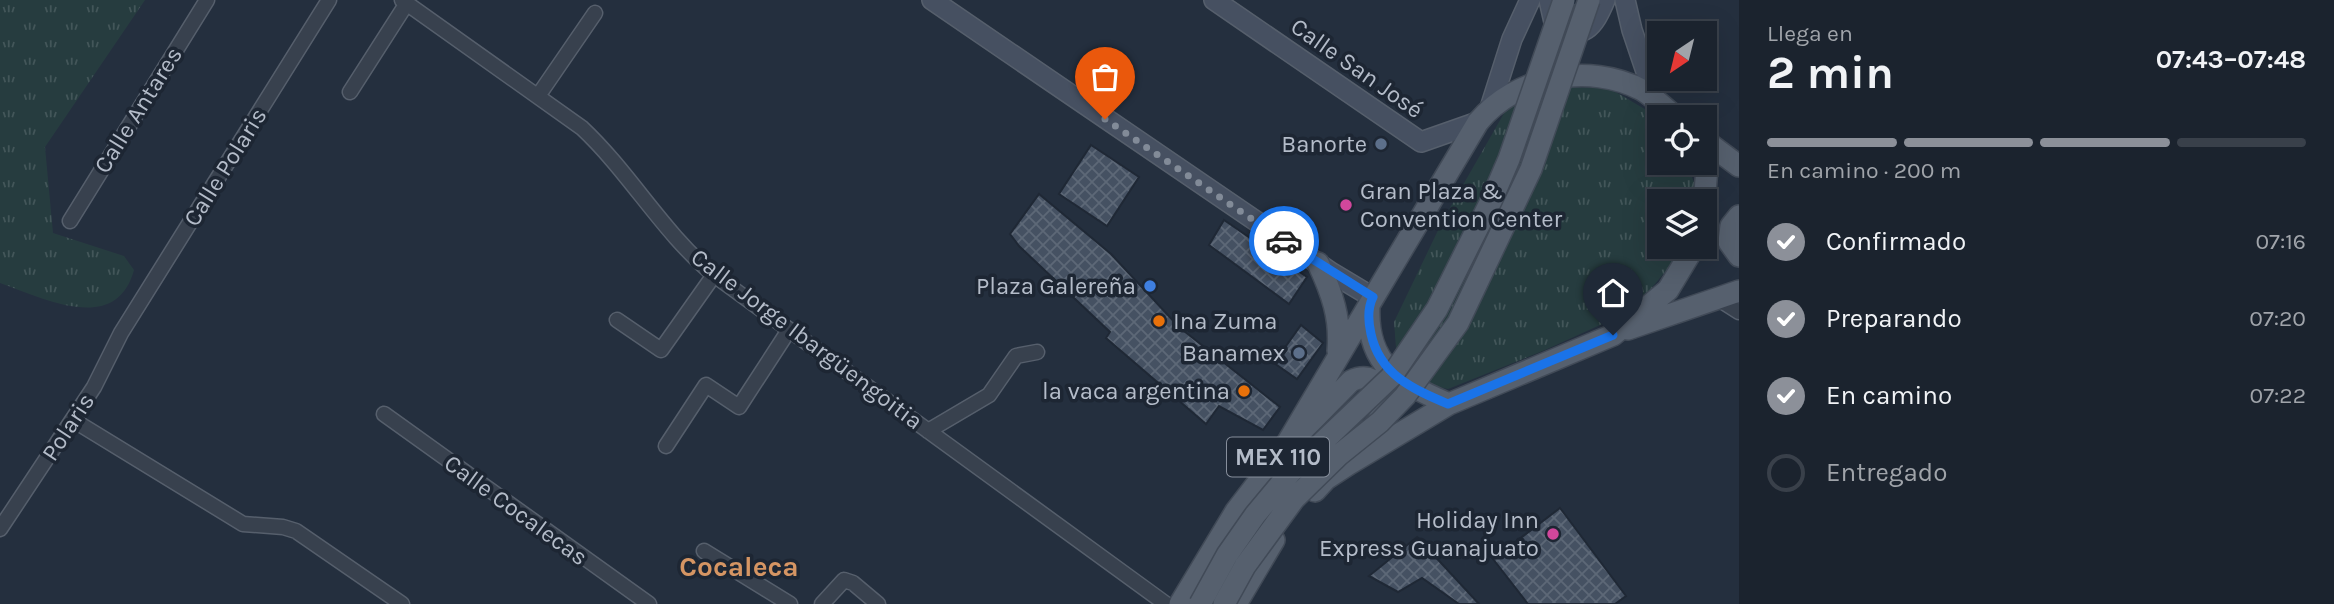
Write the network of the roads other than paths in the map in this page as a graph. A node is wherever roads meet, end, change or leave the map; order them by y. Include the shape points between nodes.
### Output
1 (207, 0) edge
2 (329, 0) edge
3 (932, 0) edge
4 (1214, 0) edge
5 (1530, 0) edge
6 (1549, 0) edge
7 (1564, 0) edge
8 (1589, 0) edge
9 (1605, 0) edge
10 (1625, 0) edge
11 (405, 2) edge
12 (595, 13) dead end
13 (351, 92) dead end
14 (538, 96) junction
15 (1656, 101) junction
16 (1661, 105) edge
17 (1484, 115) junction
18 (1717, 150) edge
19 (1739, 166) edge
20 (1739, 216) edge
21 (69, 221) dead end
22 (1739, 256) edge
23 (1687, 259) edge
24 (1318, 263) junction
25 (714, 275) junction
26 (1739, 290) edge
27 (1717, 298) junction
28 (1371, 301) junction
29 (1739, 312) edge
30 (617, 320) dead end
31 (789, 330) junction
32 (121, 333) joint
33 (1613, 335) junction
34 (1037, 352) dead end
35 (1338, 354) junction
36 (1448, 404) junction
37 (384, 414) dead end
38 (73, 420) junction
39 (928, 431) junction
40 (666, 446) dead end
41 (1283, 450) junction
42 (1303, 503) junction
43 (4, 512) edge
44 (0, 529) edge
45 (704, 551) dead end
46 (647, 603) edge
47 (402, 604) edge
48 (790, 604) edge
49 (822, 604) edge
50 (878, 604) edge
51 (1166, 604) edge
52 (1180, 604) edge
53 (1200, 604) edge
54 (1224, 604) edge
55 (1236, 604) edge

1 - 21 street, Calle Antares
2 - 32 street, Calle Polaris
3 - 24 main road
4 - 17 main road, Calle San José via 1421,142
5 - 17 main road
6 - 9 main road via 1554,22 1572,31 1582,31 1595,22
7 - 53 main road, bridge via 1509,159 1437,309 1391,377 1290,472 1255,515
8 - 54 main road, bridge via 1531,169 1458,323 1405,396 1300,493 1245,566
10 - 15 main road
11 - 13 street
11 - 14 street, Calle Jorge Ibargüengoitia
12 - 14 street
14 - 25 street, Calle Jorge Ibargüengoitia via 603,147 695,259
15 - 16 main road, MEX 110
15 - 17 main road, MEX 110 via 1643,90 1613,79 1577,74 1517,91
17 - 28 main road, MEX 110
18 - 19 main road
20 - 22 main road via 1731,226 1729,242
23 - 33 main road, MEX 110 via 1668,290
24 - 28 main road
24 - 35 main road via 1338,311
25 - 30 street via 661,350
25 - 31 street, Calle Jorge Ibargüengoitia
26 - 27 main road
27 - 29 street
27 - 33 main road
28 - 35 main road, MEX 110
28 - 36 main road via 1368,323 1374,348 1387,368 1411,387
31 - 39 street, Calle Jorge Ibargüengoitia
31 - 40 street via 738,407 706,385
32 - 38 street, Polaris
33 - 36 main road, MEX 110
34 - 39 street via 1016,356 989,395
35 - 41 main road, MEX 110
36 - 42 main road, MEX 110 via 1326,479
37 - 46 street, Calle Cocalecas
38 - 43 street, Polaris
38 - 47 street via 243,524 296,531
39 - 51 street, Calle Jorge Ibargüengoitia
41 - 42 main road via 1352,381 1367,377 1383,390 1382,415 1318,478
41 - 52 main road, MEX 110 via 1236,511
42 - 55 main road, MEX 110 via 1274,539
43 - 44 street, Polaris
45 - 48 street
49 - 50 street via 844,580

